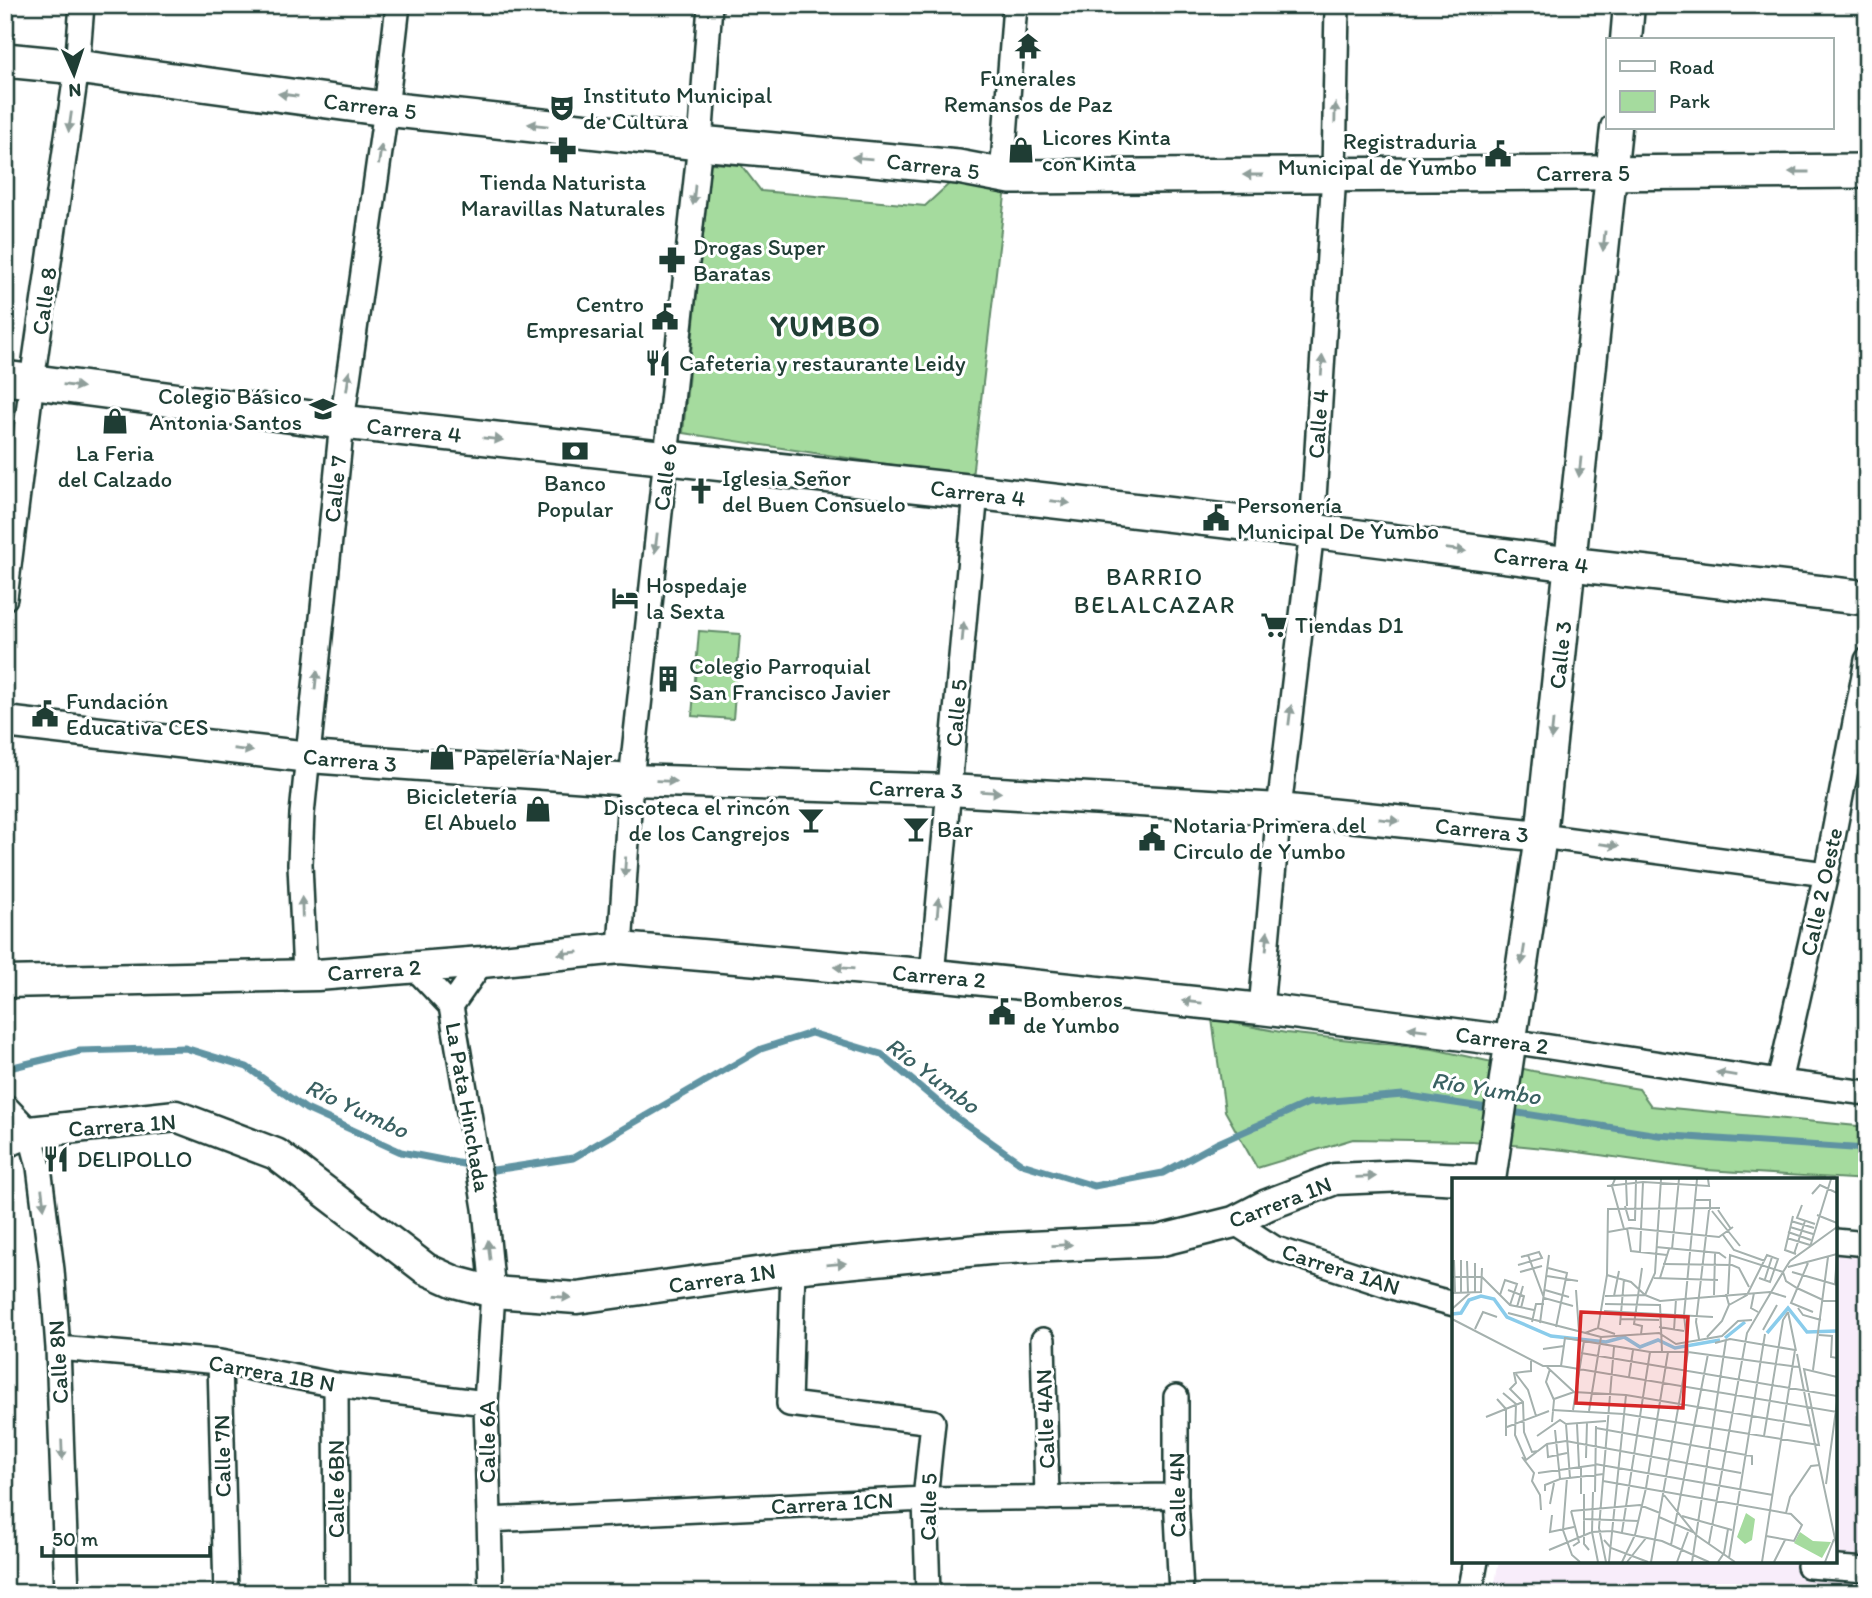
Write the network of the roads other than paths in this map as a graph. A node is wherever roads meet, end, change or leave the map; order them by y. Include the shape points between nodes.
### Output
1 (82, 5) edge
2 (398, 5) edge
3 (709, 5) edge
4 (1015, 5) edge
5 (1337, 5) edge
6 (1629, 5) edge
7 (1626, 38) edge
8 (5, 60) edge
9 (77, 67) junction
10 (386, 109) junction
11 (1616, 130) edge
12 (700, 143) junction
13 (1867, 171) edge
14 (1612, 173) junction
15 (1334, 174) junction
16 (1002, 176) junction
17 (19, 379) edge
18 (342, 422) junction
19 (667, 457) junction
20 (976, 492) junction
21 (1312, 531) junction
22 (1570, 565) junction
23 (5, 597) edge
24 (1867, 598) edge
25 (1867, 660) edge
26 (5, 722) edge
27 (309, 757) junction
28 (631, 780) junction
29 (948, 790) junction
30 (1279, 809) junction
31 (1541, 836) junction
32 (1826, 874) junction
33 (620, 948) junction
34 (482, 962) junction
35 (414, 967) junction
36 (305, 975) junction
37 (932, 975) junction
38 (5, 982) edge
39 (451, 1006) junction
40 (1261, 1009) junction
41 (1510, 1041) junction
42 (1779, 1082) junction
43 (1867, 1093) edge
44 (5, 1106) edge
45 (18, 1137) edge
46 (1486, 1176) edge
47 (1234, 1222) junction
48 (1837, 1241) edge
49 (1867, 1244) edge
50 (793, 1268) junction
51 (493, 1292) junction
52 (1452, 1303) edge
53 (1043, 1340) dead end
54 (58, 1348) junction
55 (220, 1362) junction
56 (336, 1385) junction
57 (1176, 1397) dead end
58 (486, 1402) junction
59 (1176, 1496) junction
60 (1047, 1498) junction
61 (925, 1499) junction
62 (489, 1520) junction
63 (1476, 1563) edge
64 (1809, 1566) dead end
65 (1867, 1570) edge
66 (67, 1593) edge
67 (226, 1593) edge
68 (337, 1593) edge
69 (491, 1593) edge
70 (928, 1593) edge
71 (1181, 1593) edge
72 (1470, 1593) edge

1 - 9 street, Calle 8
2 - 10 street, Calle 7
3 - 12 street, Calle 6
4 - 16 street
15 -> 5 street, Calle 4
6 - 7 street
8 - 9 main road, Carrera 5
10 -> 9 main road, Carrera 5
9 -> 17 street, Calle 8
12 -> 10 main road, Carrera 5
18 -> 10 street, Calle 7
11 - 14 street, Calle 3
16 -> 12 main road, Carrera 5 via 958,167
12 -> 19 street, Calle 6
13 -> 14 main road, Carrera 5
14 - 15 main road, Carrera 5
14 -> 22 street, Calle 3
15 -> 16 main road, Carrera 5
21 -> 15 street, Calle 4
17 -> 18 main road, Carrera 4
17 - 23 street, Calle 8
18 -> 19 main road, Carrera 4
27 -> 18 street, Calle 7
19 - 20 main road, Carrera 4
19 -> 28 street, Calle 6
20 -> 21 main road, Carrera 4
29 -> 20 street, Calle 5
21 -> 22 main road, Carrera 4
30 -> 21 street, Calle 4
22 - 24 main road, Carrera 4
22 -> 31 street, Calle 3
25 - 32 street, Calle 2 Oeste
26 -> 27 street, Carrera 3
27 - 28 street, Carrera 3
36 -> 27 street, Calle 7 via 300,864
28 -> 29 street, Carrera 3
28 -> 33 street, Calle 6
29 -> 30 street, Carrera 3
37 -> 29 street, Calle 5
30 -> 31 street, Carrera 3
40 -> 30 street, Calle 4
31 -> 32 street, Carrera 3
31 -> 41 street, Calle 3
32 - 42 street, Calle 2 Oeste
33 -> 34 street, Carrera 2
37 -> 33 street, Carrera 2
34 - 35 street, Carrera 2
34 - 39 street, La Pata Hinchada
35 - 36 street, Carrera 2
35 - 39 street, La Pata Hinchada
36 - 38 street, Carrera 2
40 -> 37 street, Carrera 2
51 -> 39 street, La Pata Hinchada via 485,1208
41 -> 40 street, Carrera 2
42 -> 41 street, Carrera 2
41 - 46 street, Calle 3
42 - 43 street, Carrera 2
44 - 45 street
45 - 51 street, Carrera 1N via 176,1116 276,1154 426,1269
45 -> 54 street, Calle 8N via 39,1167
47 -> 46 street, Carrera 1N via 1335,1179
50 -> 47 street, Carrera 1N via 989,1249 1158,1241
47 - 52 street, Carrera 1AN via 1274,1248
48 - 49 street
51 -> 50 street, Carrera 1N via 578,1298
50 - 61 street, Calle 5 via 789,1404 933,1422
51 - 58 street, Calle 6A
53 - 60 street, Calle 4AN
54 - 55 street, Carrera 1B N
54 -> 66 street, Calle 8N
55 - 56 street, Carrera 1B N
55 - 67 street, Calle 7N
56 - 58 street, Carrera 1B N
56 - 68 street, Calle 6BN
57 - 59 street, Calle 4N
58 - 62 street, Calle 6A
59 - 60 street, Carrera 1CN
59 - 71 street, Calle 4N
60 - 61 street, Carrera 1CN
61 - 62 street, Carrera 1CN
61 - 70 street, Calle 5
62 - 69 street, Calle 6A
63 - 72 street
64 - 65 street

